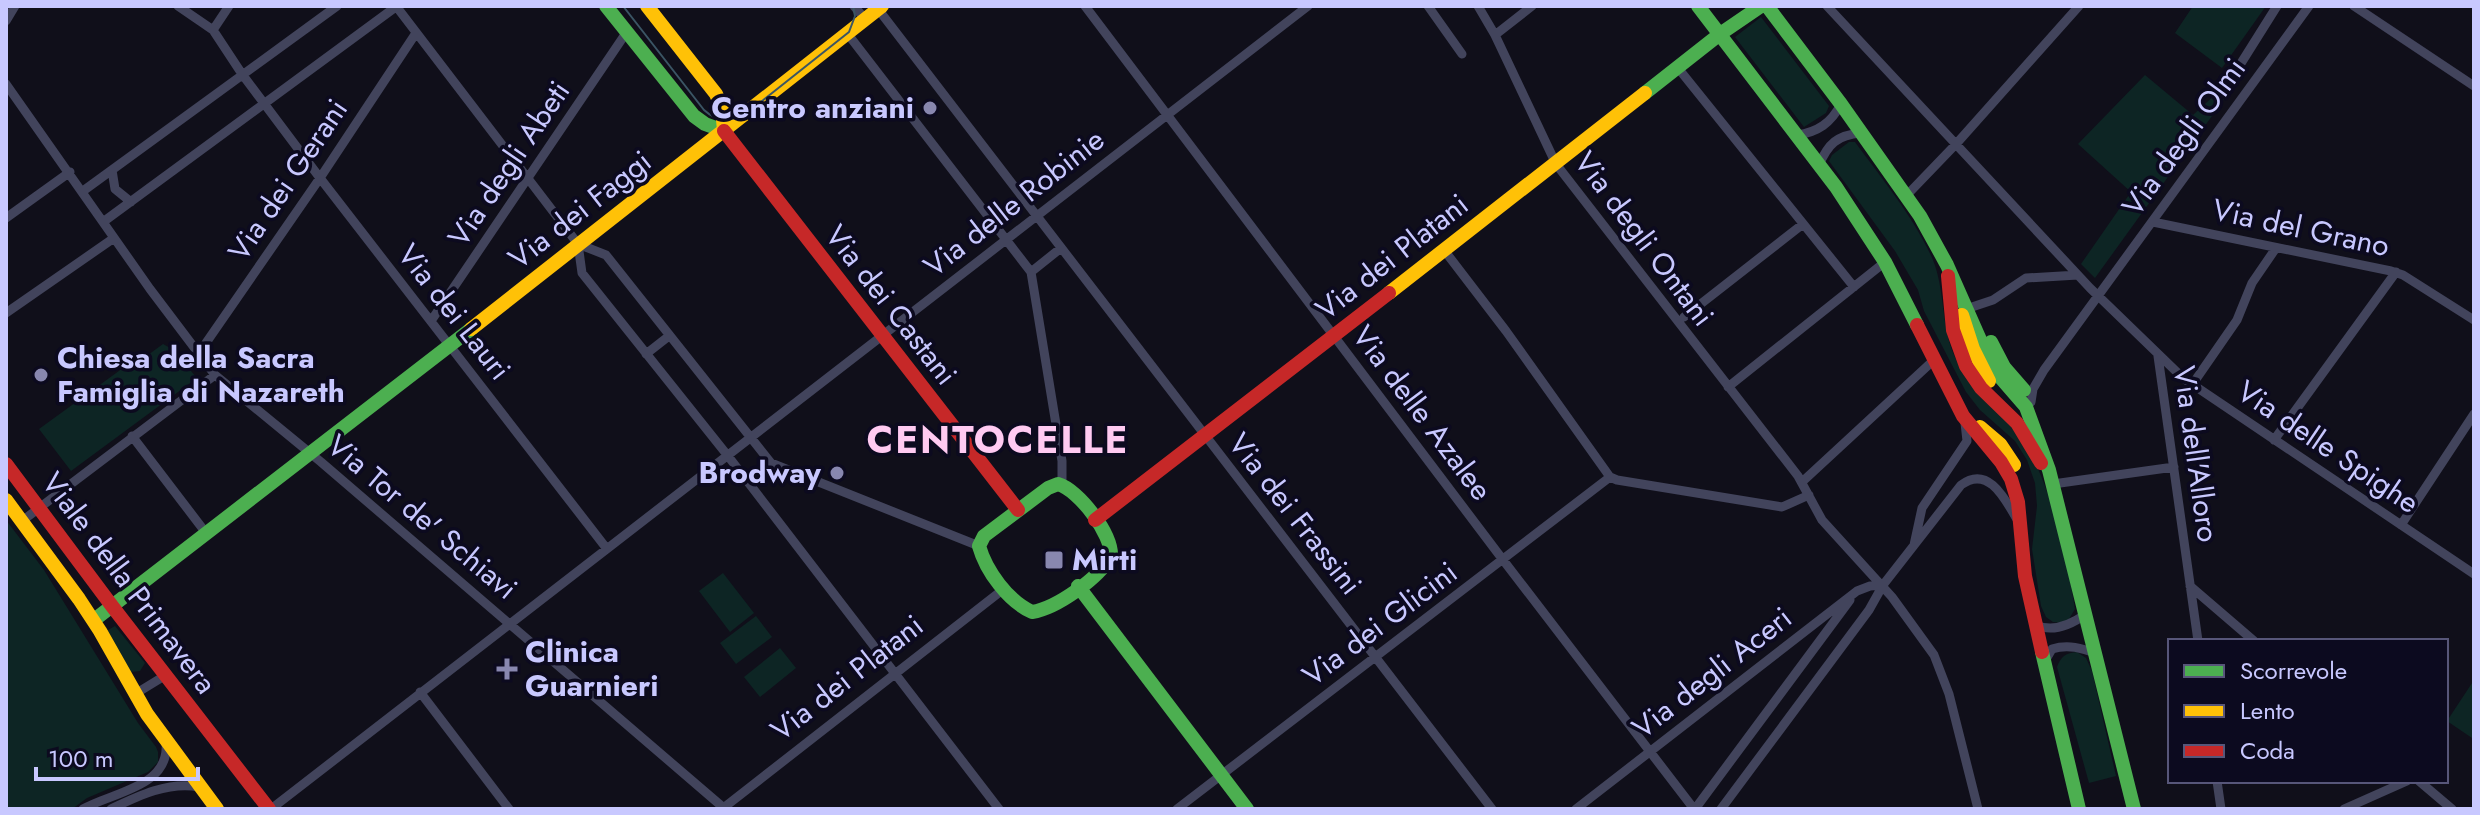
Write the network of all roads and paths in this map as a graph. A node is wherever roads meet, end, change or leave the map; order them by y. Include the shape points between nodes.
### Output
1 (15, 6) edge
2 (178, 6) edge
3 (229, 6) edge
4 (337, 6) edge
5 (397, 6) edge
6 (606, 6) edge
7 (647, 6) edge
8 (854, 6) edge
9 (1085, 6) edge
10 (1308, 6) edge
11 (1428, 6) edge
12 (1478, 6) edge
13 (1532, 6) edge
14 (1698, 6) edge
15 (1761, 6) edge
16 (1767, 6) edge
17 (1827, 6) edge
18 (2079, 6) edge
19 (2277, 6) edge
20 (2309, 6) edge
21 (2354, 6) edge
22 (880, 7) edge
23 (865, 19) junction
24 (6, 21) edge
25 (213, 30) junction
26 (416, 33) junction
27 (626, 33) junction
28 (847, 33) junction
29 (1720, 34) junction
30 (1495, 35) junction
31 (1462, 54) dead end
32 (1678, 68) junction
33 (242, 74) junction
34 (6, 84) edge
35 (2474, 86) edge
36 (2218, 92) dead end
37 (265, 104) junction
38 (1841, 104) junction
39 (1167, 115) junction
40 (724, 131) junction
41 (1861, 133) junction
42 (1797, 135) junction
43 (1957, 143) junction
44 (1556, 164) junction
45 (1819, 165) junction
46 (112, 170) junction
47 (70, 172) junction
48 (320, 178) junction
49 (527, 180) junction
50 (83, 191) junction
51 (1907, 195) junction
52 (131, 202) junction
53 (1037, 216) junction
54 (6, 218) edge
55 (103, 222) junction
56 (2153, 222) junction
57 (1803, 224) junction
58 (114, 238) junction
59 (1006, 240) junction
60 (578, 244) junction
61 (1061, 248) junction
62 (2276, 248) junction
63 (1444, 250) junction
64 (1885, 262) junction
65 (1947, 265) junction
66 (1031, 272) junction
67 (2396, 272) junction
68 (2078, 275) junction
69 (1854, 287) junction
70 (2098, 297) junction
71 (1972, 307) junction
72 (6, 313) edge
73 (1684, 317) dead end
74 (2474, 320) edge
75 (431, 321) junction
76 (882, 334) junction
77 (1333, 335) junction
78 (669, 336) junction
79 (449, 346) junction
80 (199, 353) junction
81 (646, 354) junction
82 (2158, 356) junction
83 (1935, 359) junction
84 (215, 375) junction
85 (2192, 385) junction
86 (1728, 387) junction
87 (1953, 392) junction
88 (2031, 402) junction
89 (2474, 414) edge
90 (1963, 416) junction
91 (2032, 422) junction
92 (1204, 434) junction
93 (132, 436) junction
94 (750, 439) junction
95 (2274, 440) junction
96 (309, 452) junction
97 (728, 456) junction
98 (2047, 461) junction
99 (6, 464) edge
100 (2174, 467) junction
101 (1610, 477) junction
102 (1802, 482) junction
103 (1062, 484) junction
104 (2053, 484) junction
105 (1809, 495) junction
106 (6, 500) edge
107 (39, 508) junction
108 (1018, 510) junction
109 (1095, 520) junction
110 (22, 521) junction
111 (2020, 524) junction
112 (2401, 525) junction
113 (206, 533) junction
114 (1914, 545) junction
115 (979, 546) junction
116 (607, 549) junction
117 (1503, 560) junction
118 (2474, 574) edge
119 (1883, 585) junction
120 (1078, 586) junction
121 (2190, 586) junction
122 (1005, 588) junction
123 (1857, 591) junction
124 (112, 606) junction
125 (2086, 614) junction
126 (94, 620) junction
127 (510, 623) junction
128 (2036, 625) junction
129 (2198, 639) edge
130 (2252, 639) edge
131 (2097, 654) junction
132 (1376, 657) junction
133 (2045, 661) junction
134 (895, 674) junction
135 (166, 675) junction
136 (420, 692) junction
137 (135, 694) junction
138 (165, 740) junction
139 (1649, 752) junction
140 (1221, 775) junction
141 (2217, 783) edge
142 (2402, 783) edge
143 (2421, 783) edge
144 (199, 787) junction
145 (83, 809) edge
146 (111, 809) edge
147 (217, 809) edge
148 (270, 809) edge
149 (509, 809) edge
150 (724, 809) edge
151 (999, 809) edge
152 (1177, 809) edge
153 (1247, 809) edge
154 (1492, 809) edge
155 (1576, 809) edge
156 (1695, 809) edge
157 (1721, 809) edge
158 (1978, 809) edge
159 (2079, 809) edge
160 (2134, 809) edge
161 (2221, 809) edge
162 (2344, 809) edge
163 (2452, 809) edge

1 - 24 street
2 - 25 street
3 - 25 street
4 - 33 street
5 - 26 street
5 - 37 street
6 - 27 main road
7 - 40 main road via 716,94
8 - 23 street
9 - 39 street, Via delle Azalee
10 - 39 street, Via delle Robinie
11 - 31 street
12 - 30 street, Via degli Ontani
13 - 30 street
14 - 29 main road
15 - 29 main road, Via dei Platani
16 - 38 main road
17 - 43 street, Via dell'Alloro
18 - 43 street
19 - 36 street, Via degli Olmi
20 - 56 street, Via degli Olmi
21 - 35 street
22 - 23 main road, Via dei Faggi
22 - 53 street
23 - 28 main road, Via dei Faggi
25 - 33 street, Via dei Lauri
26 - 48 street, Via dei Gerani
26 - 49 street
27 - 40 main road via 694,116
27 - 49 street, Via degli Abeti
28 - 40 main road, Via dei Faggi
28 - 59 street
29 - 32 main road, Via dei Platani
29 - 42 main road
30 - 44 street, Via degli Ontani
32 - 44 main road, Via dei Platani
32 - 57 street
33 - 37 street, Via dei Lauri
33 - 46 street
34 - 47 street, Via Tor de' Schiavi
37 - 48 street, Via dei Lauri
37 - 52 street
38 - 41 main road
38 - 42 street via 1822,127
39 - 53 street, Via delle Robinie
39 - 77 street, Via delle Azalee
40 - 60 main road, Via dei Faggi
40 - 76 main road, Via dei Castani
41 - 45 street via 1829,145
41 - 51 main road
42 - 45 main road
43 - 51 street
43 - 68 street, Via dell'Alloro
44 - 63 main road, Via dei Platani
44 - 86 street, Via degli Ontani
45 - 64 main road
46 - 50 street
46 - 52 street via 115,189
47 - 50 street, Via Tor de' Schiavi
47 - 54 street
48 - 75 street, Via dei Lauri
48 - 80 street, Via dei Gerani
49 - 60 street
49 - 75 street, Via degli Abeti
50 - 55 street, Via Tor de' Schiavi
51 - 65 main road
52 - 55 street
53 - 59 street, Via delle Robinie
53 - 61 street, Via dei Frassini
55 - 58 street, Via Tor de' Schiavi
56 - 62 street, Via del Grano
56 - 70 street, Via degli Olmi
57 - 69 street
57 - 73 street
58 - 72 street
58 - 80 street, Via Tor de' Schiavi
59 - 66 street
59 - 76 street, Via delle Robinie
60 - 78 street via 606,255
60 - 79 main road, Via dei Faggi
60 - 81 street via 582,273
61 - 66 street
61 - 92 street, Via dei Frassini
62 - 67 street, Via del Grano
62 - 85 street via 2252,283 2237,320
63 - 77 main road, Via dei Platani
63 - 101 street
64 - 69 street
64 - 83 main road
65 - 71 main road
65 - 91 main road via 1993,369 2020,398
65 - 98 main road via 1983,371 2021,414
65 - 104 main road via 1960,353 1979,385 2017,423
66 - 103 street
67 - 74 street, Via del Grano
67 - 95 street
68 - 70 street, Via dell'Alloro
68 - 71 street via 2026,278
69 - 86 street
70 - 82 street, Via dell'Alloro
70 - 88 street, Via degli Olmi via 2039,379
71 - 88 main road via 2002,364
75 - 79 street, Via dei Lauri
76 - 94 street, Via delle Robinie
76 - 108 main road, Via dei Castani
77 - 92 main road, Via dei Platani
77 - 117 street, Via delle Azalee
78 - 81 street
78 - 94 street
79 - 96 main road, Via dei Faggi
79 - 116 street, Via dei Lauri
80 - 84 street, Via Tor de' Schiavi
81 - 97 street
82 - 85 street, Via delle Spighe
82 - 100 street, Via dell'Alloro
83 - 87 main road
83 - 102 street
84 - 93 street
84 - 96 street, Via Tor de' Schiavi
85 - 95 street, Via delle Spighe
86 - 102 street, Via degli Ontani
87 - 90 main road
87 - 111 main road via 2018,470 2023,491
88 - 91 main road
89 - 112 street
90 - 111 main road via 2007,470
90 - 114 street via 1966,445 1924,504
91 - 98 main road
92 - 109 main road, Via dei Platani
92 - 132 street, Via dei Frassini
93 - 107 street
93 - 113 street
94 - 97 street, Via delle Robinie
94 - 115 street via 771,463
95 - 112 street, Via delle Spighe
96 - 113 main road, Via dei Faggi
96 - 127 street, Via Tor de' Schiavi
97 - 116 street
97 - 134 street
98 - 104 main road
99 - 107 main road, Viale della Primavera
100 - 104 street
100 - 121 street, Via dell'Alloro
101 - 105 street via 1782,507
101 - 117 street, Via dei Glicini
102 - 105 street, Via degli Ontani
103 - 108 main road
103 - 109 main road
104 - 125 main road
105 - 119 street, Via degli Ontani via 1829,528
106 - 110 main road, Viale della Primavera
107 - 110 street
107 - 124 main road, Viale della Primavera
108 - 115 main road
109 - 120 main road via 1109,540 1110,559
110 - 126 main road, Viale della Primavera
111 - 114 street via 1993,484 1973,478 1958,488
111 - 128 main road
112 - 118 street, Via delle Spighe
113 - 124 main road, Via dei Faggi
114 - 119 street
115 - 122 main road
116 - 127 street
117 - 132 street, Via dei Glicini
117 - 139 street, Via delle Azalee
119 - 123 street, Via degli Aceri
119 - 157 street
119 - 158 street, Via degli Ontani via 1942,672
120 - 122 main road via 1037,612 1020,607
120 - 140 main road
121 - 129 street, Via dell'Alloro
121 - 130 street
122 - 134 street, Via dei Platani
123 - 139 street, Via degli Aceri
123 - 156 street
124 - 126 main road, Via dei Faggi
124 - 135 main road, Viale della Primavera
125 - 128 street via 2069,625
125 - 131 main road
126 - 137 main road, Viale della Primavera
127 - 136 street
127 - 150 street, Via Tor de' Schiavi
128 - 133 main road
131 - 133 street via 2062,647 2052,649
131 - 160 main road
132 - 140 street, Via dei Glicini
132 - 154 street, Via dei Frassini
133 - 159 main road
134 - 150 street, Via dei Platani
134 - 151 street
135 - 137 street
135 - 148 main road, Viale della Primavera
136 - 148 street
136 - 149 street
137 - 138 main road, Viale della Primavera
138 - 144 main road, Viale della Primavera
138 - 145 street via 167,757 152,778
139 - 155 street, Via degli Aceri
139 - 156 street, Via delle Azalee
140 - 152 street, Via dei Glicini
140 - 153 main road
141 - 161 street
142 - 162 street
143 - 163 street
144 - 146 street via 165,788
144 - 147 main road, Viale della Primavera

